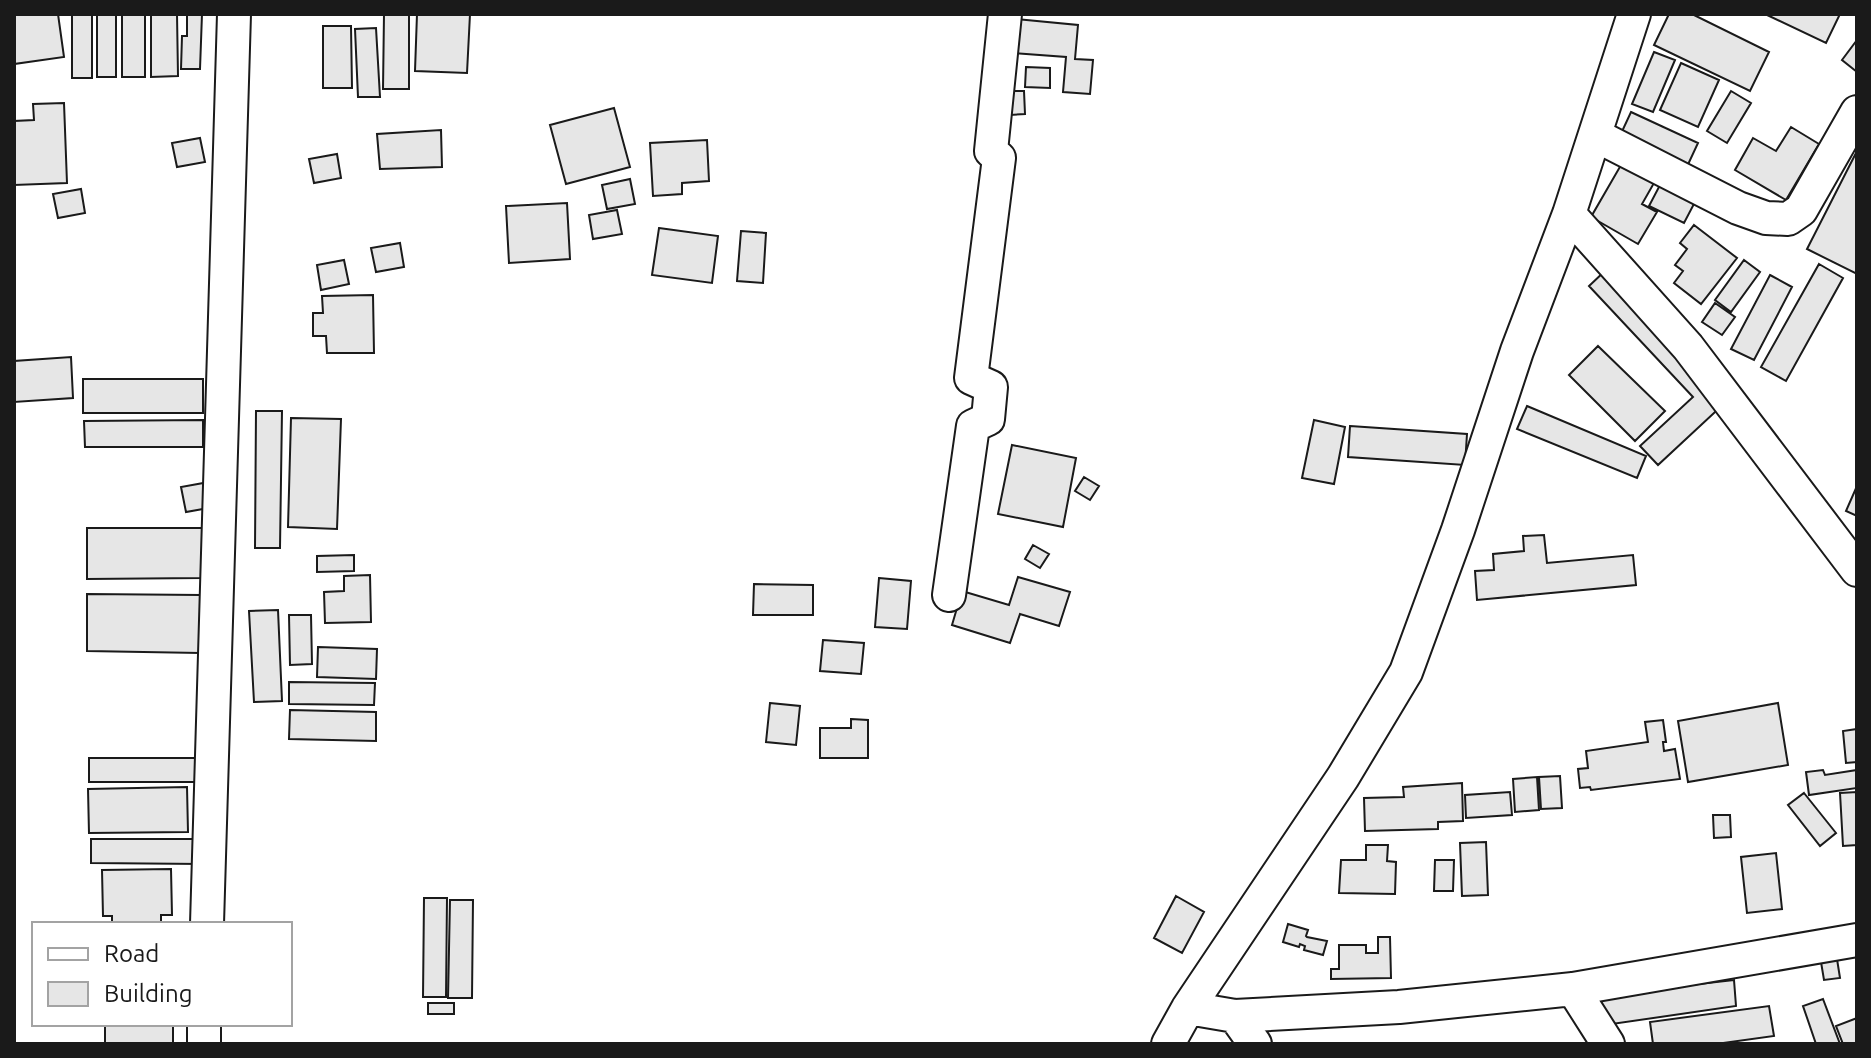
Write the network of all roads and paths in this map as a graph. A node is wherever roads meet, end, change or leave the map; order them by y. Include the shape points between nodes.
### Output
1 (234, 14) edge
2 (1005, 14) edge
3 (1634, 14) edge
4 (1857, 112) edge
5 (1595, 135) junction
6 (1569, 214) junction
7 (1857, 570) edge
8 (949, 595) dead end
9 (207, 922) edge
10 (1857, 940) edge
11 (1573, 989) junction
12 (1188, 1008) junction
13 (1235, 1016) junction
14 (1168, 1044) edge
15 (1255, 1044) edge
16 (1608, 1044) edge

1 - 9 street
2 - 8 street via 991,151 999,158 971,378 991,387 988,419 973,426
3 - 5 street
4 - 5 street via 1801,210 1788,219 1738,208
5 - 6 street
6 - 7 street via 1688,347
6 - 12 street via 1406,672 1343,777
10 - 11 street
11 - 13 street via 1399,1007
11 - 16 street
12 - 13 street
12 - 14 street
13 - 15 street

